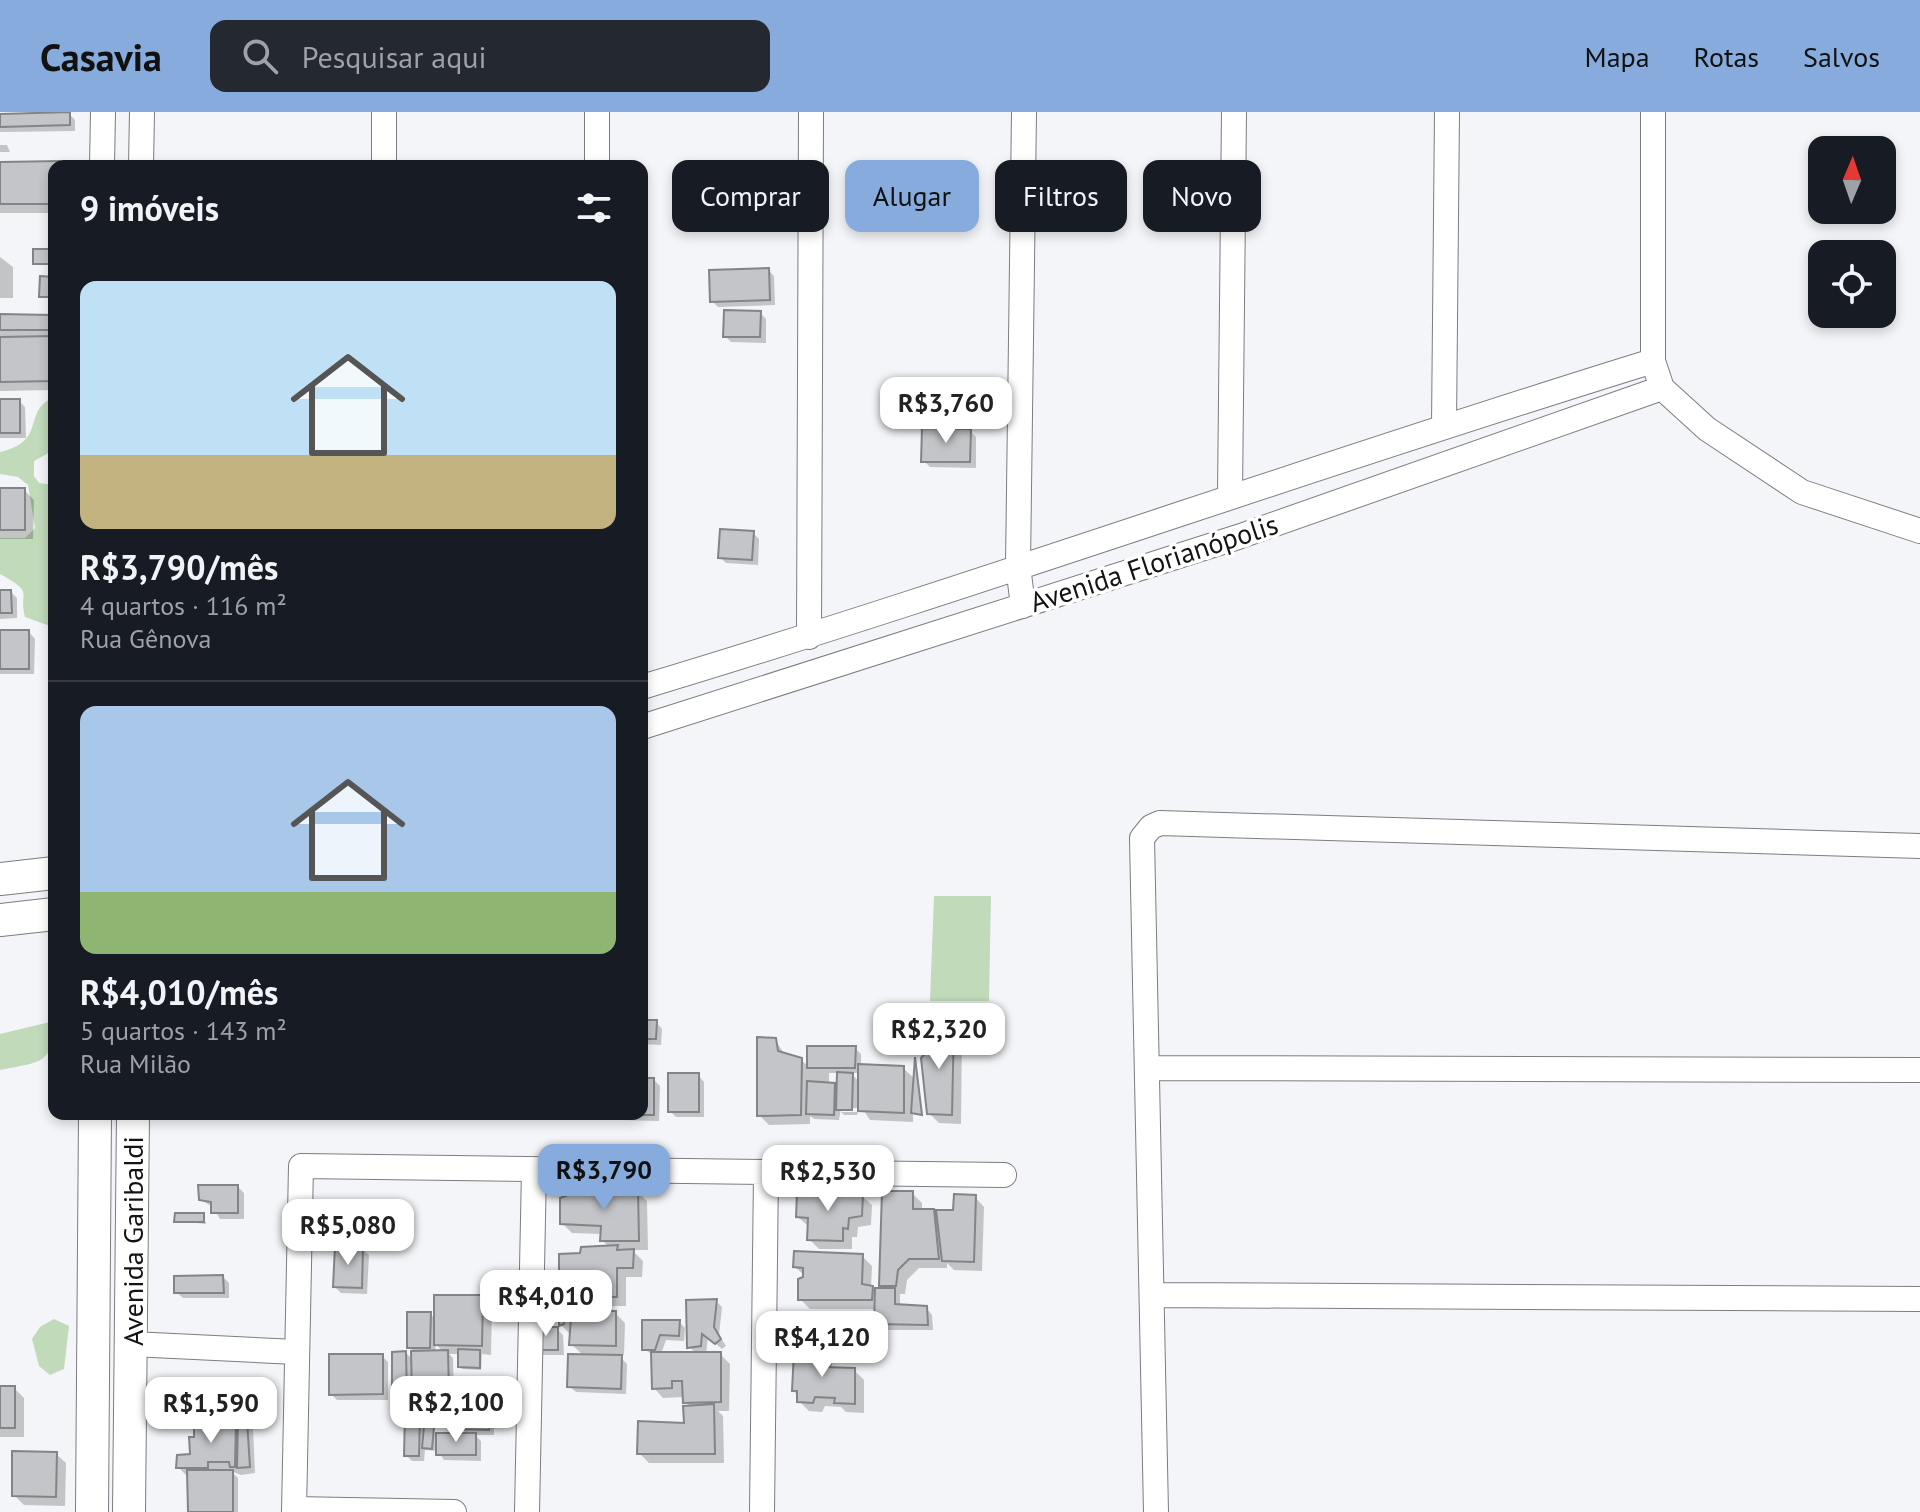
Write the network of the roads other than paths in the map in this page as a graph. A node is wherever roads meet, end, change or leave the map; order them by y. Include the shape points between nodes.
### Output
1 (103, 112) edge
2 (142, 112) edge
3 (384, 112) edge
4 (597, 112) edge
5 (811, 112) edge
6 (1024, 112) edge
7 (1234, 112) edge
8 (1447, 112) edge
9 (1653, 112) edge
10 (102, 160) edge
11 (141, 160) edge
12 (384, 160) edge
13 (597, 160) edge
14 (1653, 361) junction
15 (1662, 388) junction
16 (1444, 426) junction
17 (1230, 495) junction
18 (1920, 531) edge
19 (1018, 566) junction
20 (1023, 606) junction
21 (809, 637) junction
22 (648, 685) edge
23 (648, 725) edge
24 (1920, 846) edge
25 (48, 874) edge
26 (0, 879) edge
27 (48, 915) edge
28 (0, 920) edge
29 (1149, 1068) junction
30 (1920, 1070) edge
31 (95, 1120) edge
32 (133, 1120) edge
33 (534, 1170) junction
34 (766, 1173) junction
35 (1004, 1175) dead end
36 (1152, 1295) junction
37 (1920, 1299) edge
38 (92, 1344) junction
39 (132, 1344) junction
40 (296, 1352) junction
41 (294, 1510) edge
42 (92, 1512) edge
43 (129, 1512) edge
44 (454, 1512) edge
45 (527, 1512) edge
46 (762, 1512) edge
47 (1156, 1512) edge

1 - 10 street
2 - 11 street
3 - 12 street
4 - 13 street
5 - 21 street
6 - 19 street
7 - 17 street
8 - 16 street
9 - 14 street
14 - 15 street
14 - 16 street, Avenida Florianópolis
15 - 18 street via 1707,429 1802,492
15 - 20 street, Avenida Florianópolis via 1238,537
16 - 17 street, Avenida Florianópolis
17 - 19 street, Avenida Florianópolis
19 - 20 street
19 - 21 street, Avenida Florianópolis
20 - 23 street, Avenida Florianópolis
21 - 22 street, Avenida Florianópolis
24 - 29 street via 1160,823 1142,838
25 - 26 street
27 - 28 street
29 - 30 street
29 - 36 street
31 - 38 street, Avenida Garibaldi
32 - 39 street, Avenida Garibaldi
33 - 34 street
33 - 40 street via 301,1166
33 - 45 street
34 - 35 street
34 - 46 street
36 - 37 street
36 - 47 street
38 - 39 street
38 - 42 street, Avenida Garibaldi
39 - 40 street
39 - 43 street, Avenida Garibaldi
40 - 41 street
41 - 44 street

